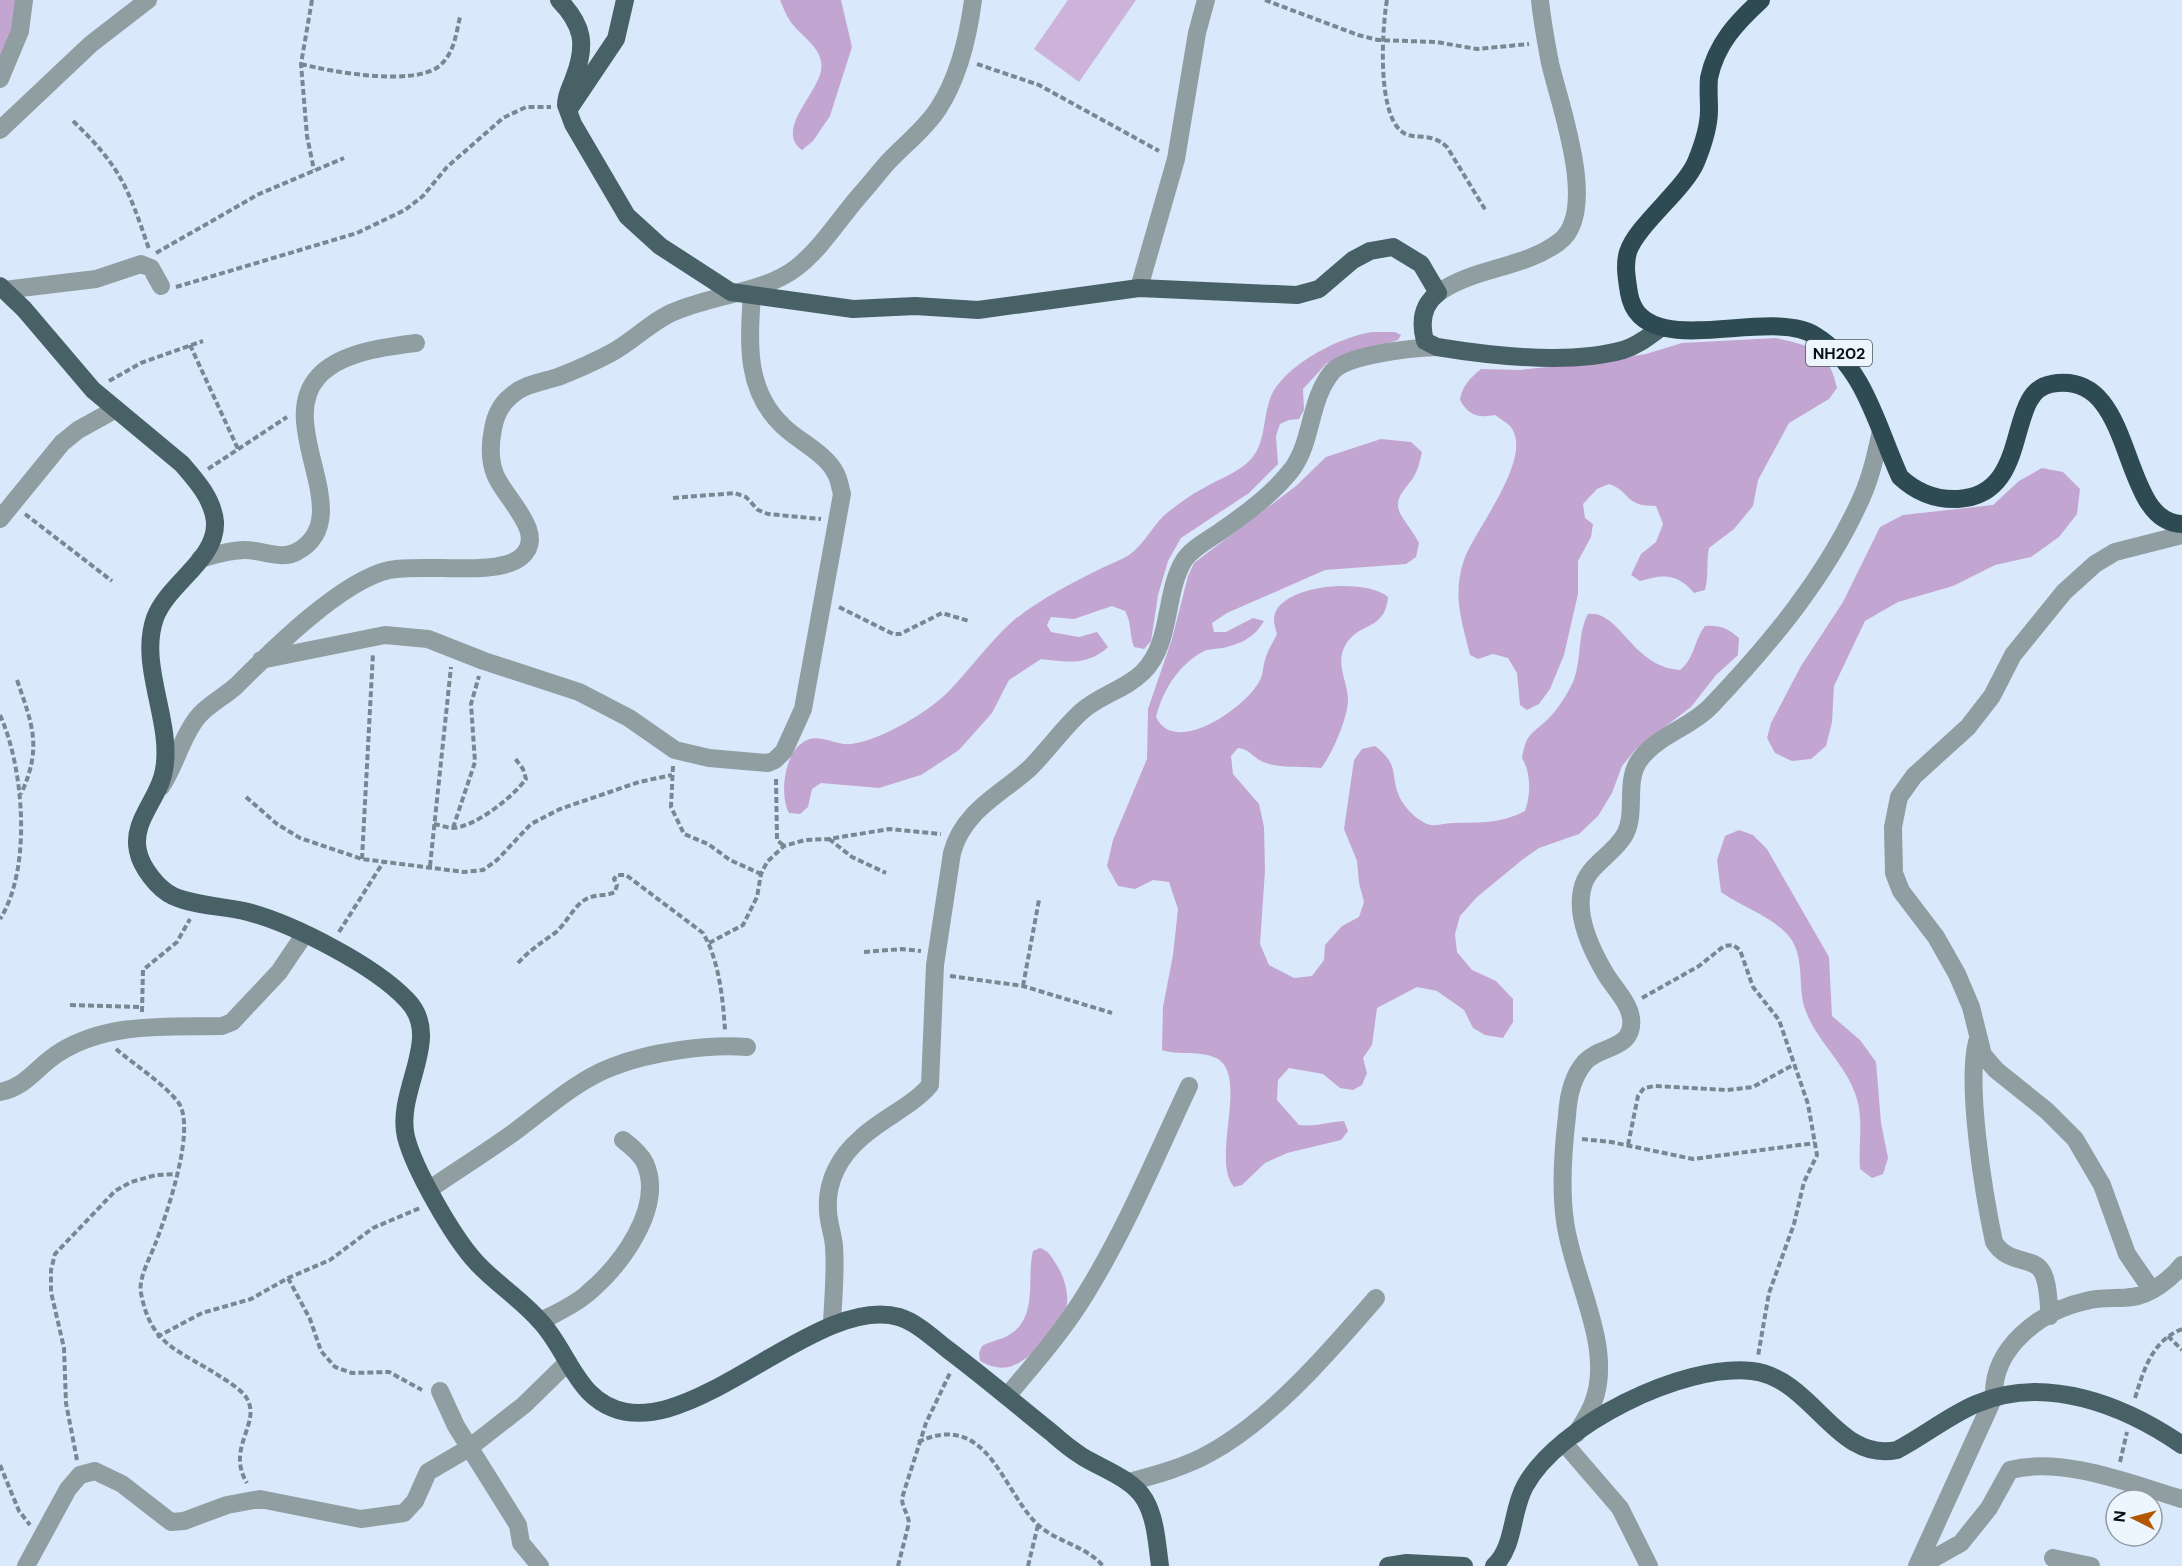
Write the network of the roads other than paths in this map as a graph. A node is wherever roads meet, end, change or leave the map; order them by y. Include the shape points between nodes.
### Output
1 (24, 0) edge
2 (148, 0) edge
3 (559, 0) edge
4 (626, 0) edge
5 (973, 0) edge
6 (1206, 0) edge
7 (1540, 0) edge
8 (1761, 0) edge
9 (0, 79) edge
10 (568, 111) junction
11 (0, 130) edge
12 (161, 286) road end
13 (2, 288) edge
14 (1139, 288) junction
15 (731, 292) junction
16 (1438, 293) junction
17 (752, 296) junction
18 (1659, 328) junction
19 (416, 343) dead end
20 (1437, 346) junction
21 (116, 409) junction
22 (1881, 431) junction
23 (0, 519) edge
24 (2182, 525) edge
25 (2182, 536) edge
26 (200, 559) junction
27 (261, 660) junction
28 (160, 789) junction
29 (304, 934) junction
30 (1978, 1038) junction
31 (747, 1047) dead end
32 (1189, 1086) dead end
33 (0, 1092) edge
34 (623, 1140) dead end
35 (434, 1196) junction
36 (2182, 1265) edge
37 (2151, 1289) junction
38 (1376, 1298) dead end
39 (2050, 1316) junction
40 (541, 1321) junction
41 (832, 1324) junction
42 (568, 1362) junction
43 (1007, 1396) junction
44 (1994, 1397) junction
45 (443, 1398) road end
46 (1570, 1438) junction
47 (2182, 1445) edge
48 (469, 1448) junction
49 (1129, 1482) junction
50 (2182, 1499) edge
51 (2053, 1558) dead end
52 (26, 1566) edge
53 (540, 1566) edge
54 (1160, 1566) edge
55 (1388, 1566) edge
56 (1462, 1566) edge
57 (1494, 1566) edge
58 (1649, 1566) edge
59 (1919, 1566) edge
60 (2091, 1566) edge

1 - 9 street via 20,31
2 - 11 street via 91,44
3 - 10 main road via 581,30 578,68 566,99
4 - 10 main road via 616,39
5 - 15 street via 954,80 937,111 796,268 760,286
6 - 14 street via 1176,159
7 - 16 street via 1577,183 1572,224 1562,241 1543,252 1467,277
8 - 18 highway via 1723,39 1709,78 1707,132 1695,165 1628,251 1625,272 1630,297 1638,316
10 - 15 main road via 582,141 634,224 660,246
12 - 13 street via 151,268 141,264 96,279
13 - 21 main road via 93,390
14 - 16 main road via 1297,295 1319,289 1370,251 1393,247 1421,264
14 - 17 main road via 978,310 915,306 853,309
15 - 17 main road
15 - 27 street via 671,312 614,352 526,386 501,407 490,449 494,472 529,530 531,544 524,555 508,566 494,568 426,566 387,571 372,577 296,629
16 - 20 main road via 1423,312 1422,329 1425,341
17 - 27 street via 749,354 764,402 781,425 835,471 842,494 803,709 776,760 758,763 675,750 629,718 579,692 428,639 374,637
18 - 20 main road via 1624,350 1588,356 1538,357
18 - 22 highway, NH202 via 1789,327 1814,333 1853,369
19 - 26 street via 383,348 333,366 314,382 304,421 322,513 309,543 297,553 245,550
20 - 41 street via 1394,350 1333,370 1320,392 1304,448 1292,468 1259,503 1184,559 1174,581 1159,645 1144,672 1083,710 1029,768 982,805 957,836 937,954 930,1085 844,1154 828,1193 834,1245
21 - 23 street via 62,443
21 - 26 main road via 194,478 211,505 215,524 211,543
22 - 24 highway, NH202 via 1900,477 1912,488 1930,496 1966,498 1998,481 2009,465 2021,423 2036,392 2048,384 2078,386 2093,393 2115,425 2155,513 2165,521
22 - 46 street via 1861,498 1803,600 1710,708 1640,759 1631,784 1631,811 1625,834 1613,851 1587,873 1581,893 1582,914 1590,942 1631,1016 1631,1031 1618,1047 1586,1061 1572,1084 1562,1188 1565,1221 1570,1253 1596,1338 1600,1374 1594,1403
25 - 30 street via 2115,552 2076,581 2013,655 1992,696 1968,727 1914,776 1899,797 1893,827 1894,873 1901,891 1936,937 1957,974 1971,1007
26 - 28 main road via 167,597 154,619 153,667 165,747
27 - 28 street via 195,720
28 - 29 main road via 138,831 138,853 163,890 177,898 282,923
29 - 33 street via 279,972 232,1022 222,1026 141,1028 102,1036 59,1052 24,1083
29 - 35 main road via 400,992 416,1009 423,1028 421,1048 405,1096 405,1133
30 - 37 street via 1983,1055 1996,1070 2047,1111 2075,1140 2102,1185 2127,1254
30 - 39 street via 1974,1055 1976,1111 1994,1242 2000,1252 2036,1264 2042,1270
31 - 35 street via 726,1045 674,1052 612,1067 561,1096
32 - 43 street via 1085,1295 1050,1346
34 - 40 street via 637,1150 649,1172 648,1200 632,1244 614,1269 586,1295
35 - 40 main road via 459,1241 478,1265
36 - 37 street via 2172,1277
37 - 39 street via 2135,1297 2085,1301
38 - 49 street via 1294,1387 1248,1425 1210,1453 1164,1473
39 - 44 street via 2012,1344 2003,1356 1996,1372
40 - 42 main road
41 - 42 main road via 701,1394 646,1413 625,1413 603,1405
41 - 43 main road via 856,1318 897,1317 931,1336
42 - 48 street via 524,1405
43 - 49 main road via 1076,1453
44 - 46 main road via 1959,1412 1897,1450 1883,1453 1854,1445 1797,1391 1756,1371 1709,1371 1678,1379
44 - 47 main road via 2077,1396 2138,1419
44 - 59 street
45 - 48 street
46 - 57 main road via 1553,1451 1525,1486 1502,1559
46 - 58 street via 1620,1508
48 - 52 street via 428,1472 415,1501 404,1513 361,1520 260,1499 227,1504 184,1521 171,1522 110,1476 94,1471 80,1475 68,1489
48 - 53 street via 513,1515 521,1543
49 - 54 main road via 1145,1499
50 - 59 street via 2070,1469 2020,1467 2010,1470 1989,1508 1960,1543
51 - 60 street
55 - 56 main road

